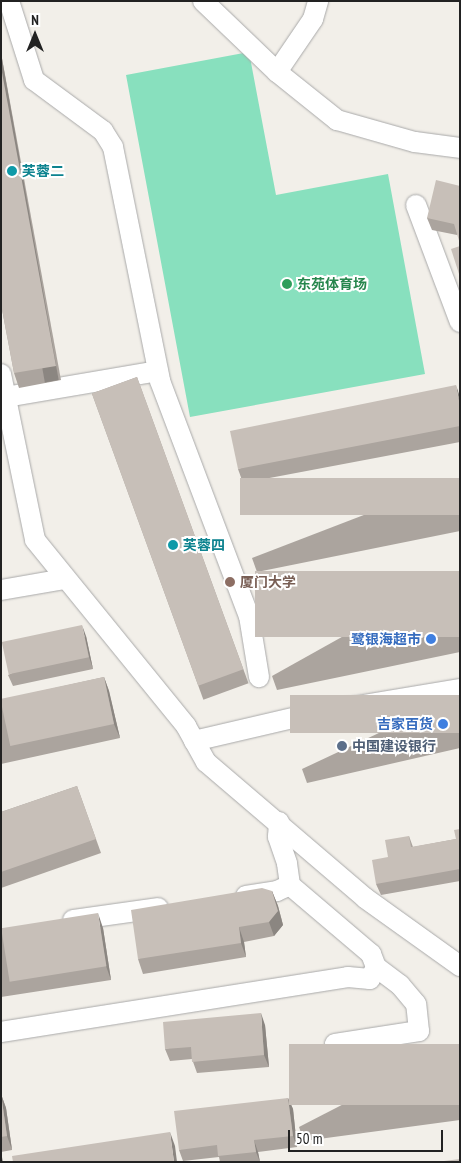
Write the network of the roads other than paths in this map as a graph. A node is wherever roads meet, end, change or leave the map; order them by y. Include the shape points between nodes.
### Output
1 (9, 1) edge
2 (203, 1) edge
3 (318, 1) edge
4 (277, 72) junction
5 (460, 148) edge
6 (416, 205) dead end
7 (460, 322) edge
8 (158, 371) junction
9 (1, 374) edge
10 (6, 397) junction
11 (65, 579) junction
12 (1, 590) edge
13 (259, 677) dead end
14 (460, 690) edge
15 (194, 741) junction
16 (279, 822) junction
17 (290, 885) junction
18 (231, 898) edge
19 (175, 906) edge
20 (50, 923) edge
21 (460, 966) edge
22 (376, 967) junction
23 (1, 1032) edge
24 (335, 1044) dead end

1 - 8 street via 34,80 103,131 113,147
2 - 4 street
3 - 4 street via 313,19
4 - 5 street via 337,120 415,142
6 - 7 street
8 - 10 street
8 - 13 street via 249,616
9 - 10 street
10 - 11 street via 35,540
11 - 12 street
11 - 15 street via 186,726
14 - 15 street via 310,714
15 - 16 street via 206,762
16 - 17 street via 278,837
16 - 21 street via 365,898
17 - 18 street via 277,891
17 - 22 street via 356,938 371,954
19 - 20 street
22 - 23 street via 370,979 348,977
22 - 24 street via 400,985 416,1004 419,1030

